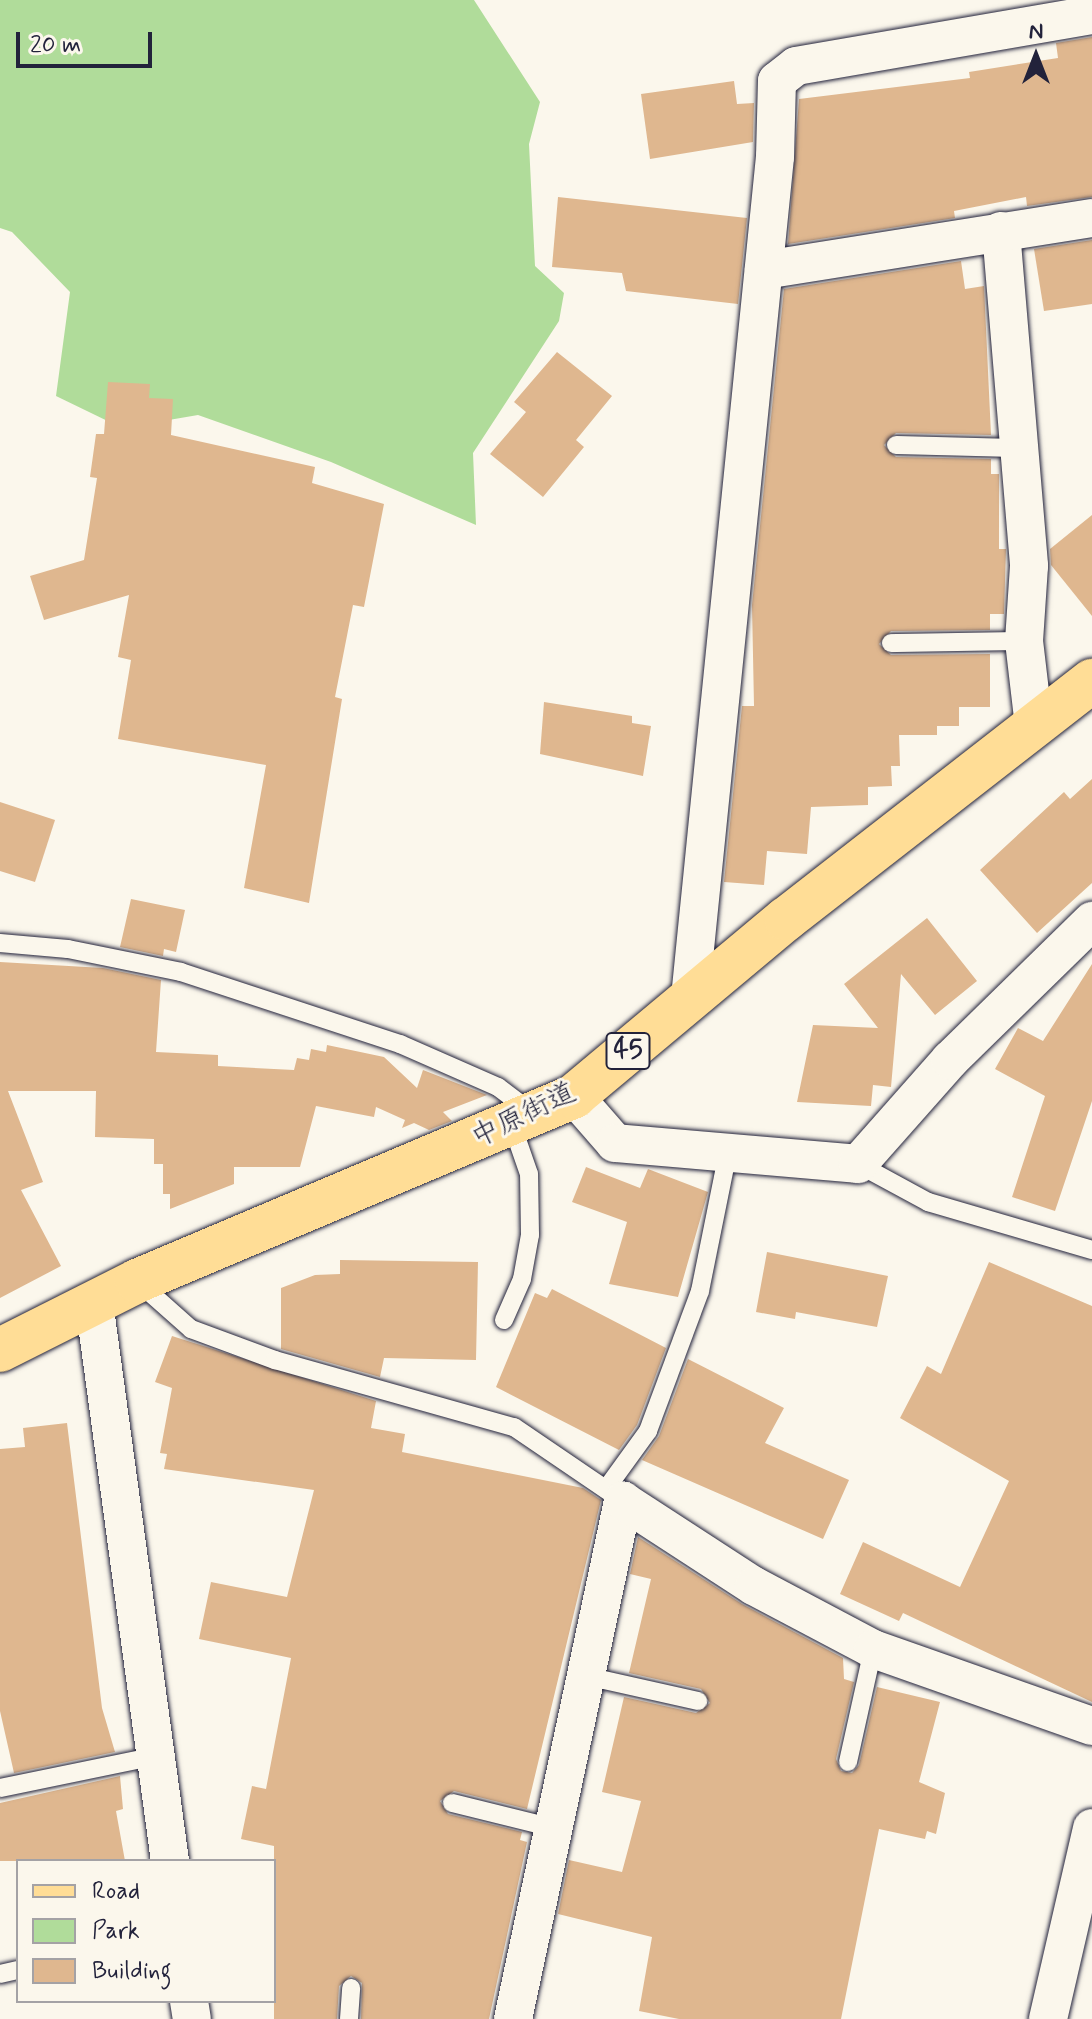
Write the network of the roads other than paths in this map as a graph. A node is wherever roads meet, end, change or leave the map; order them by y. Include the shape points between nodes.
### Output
1 (1092, 15) edge
2 (1092, 218) edge
3 (1001, 231) junction
4 (764, 270) junction
5 (896, 445) dead end
6 (1016, 448) junction
7 (1024, 641) junction
8 (891, 643) dead end
9 (1092, 681) edge
10 (1034, 726) junction
11 (1092, 921) edge
12 (0, 943) edge
13 (690, 998) junction
14 (574, 1096) junction
15 (524, 1120) junction
16 (728, 1152) junction
17 (858, 1164) junction
18 (1092, 1250) edge
19 (137, 1281) junction
20 (94, 1302) junction
21 (504, 1320) dead end
22 (0, 1350) edge
23 (614, 1495) junction
24 (873, 1649) junction
25 (586, 1676) junction
26 (698, 1701) dead end
27 (1092, 1726) edge
28 (156, 1756) junction
29 (848, 1762) dead end
30 (0, 1788) edge
31 (452, 1803) dead end
32 (554, 1828) junction
33 (1092, 1828) edge
34 (170, 1859) edge
35 (351, 1988) dead end
36 (349, 2019) edge
37 (513, 2019) edge
38 (1048, 2019) edge

1 - 4 street via 796,66 777,81
2 - 3 street
3 - 4 street
3 - 6 street
4 - 13 street
5 - 6 lane
6 - 7 street via 1029,566
7 - 8 lane
7 - 10 street
9 - 10 main road, 中原街道 / 45
10 - 13 main road, 中原街道 / 45
11 - 17 street via 950,1060
12 - 15 lane via 113,957 223,986 400,1044 498,1087
13 - 14 main road, 中原街道 / 45
14 - 15 main road, 中原街道 / 45
14 - 16 street via 615,1143
15 - 19 main road, 中原街道 / 45
15 - 21 lane via 530,1235 522,1279
16 - 17 street
16 - 23 lane via 700,1291 648,1431
17 - 18 lane via 928,1202
19 - 20 main road, 中原街道 / 45
19 - 23 lane via 191,1329 275,1360 514,1427
20 - 22 main road, 中原街道 / 45
20 - 28 street
23 - 24 street via 754,1586
23 - 25 street
24 - 27 street
24 - 29 lane
25 - 26 lane
25 - 32 street
28 - 30 lane
28 - 34 street
31 - 32 lane
32 - 37 street
33 - 38 street
35 - 36 lane

